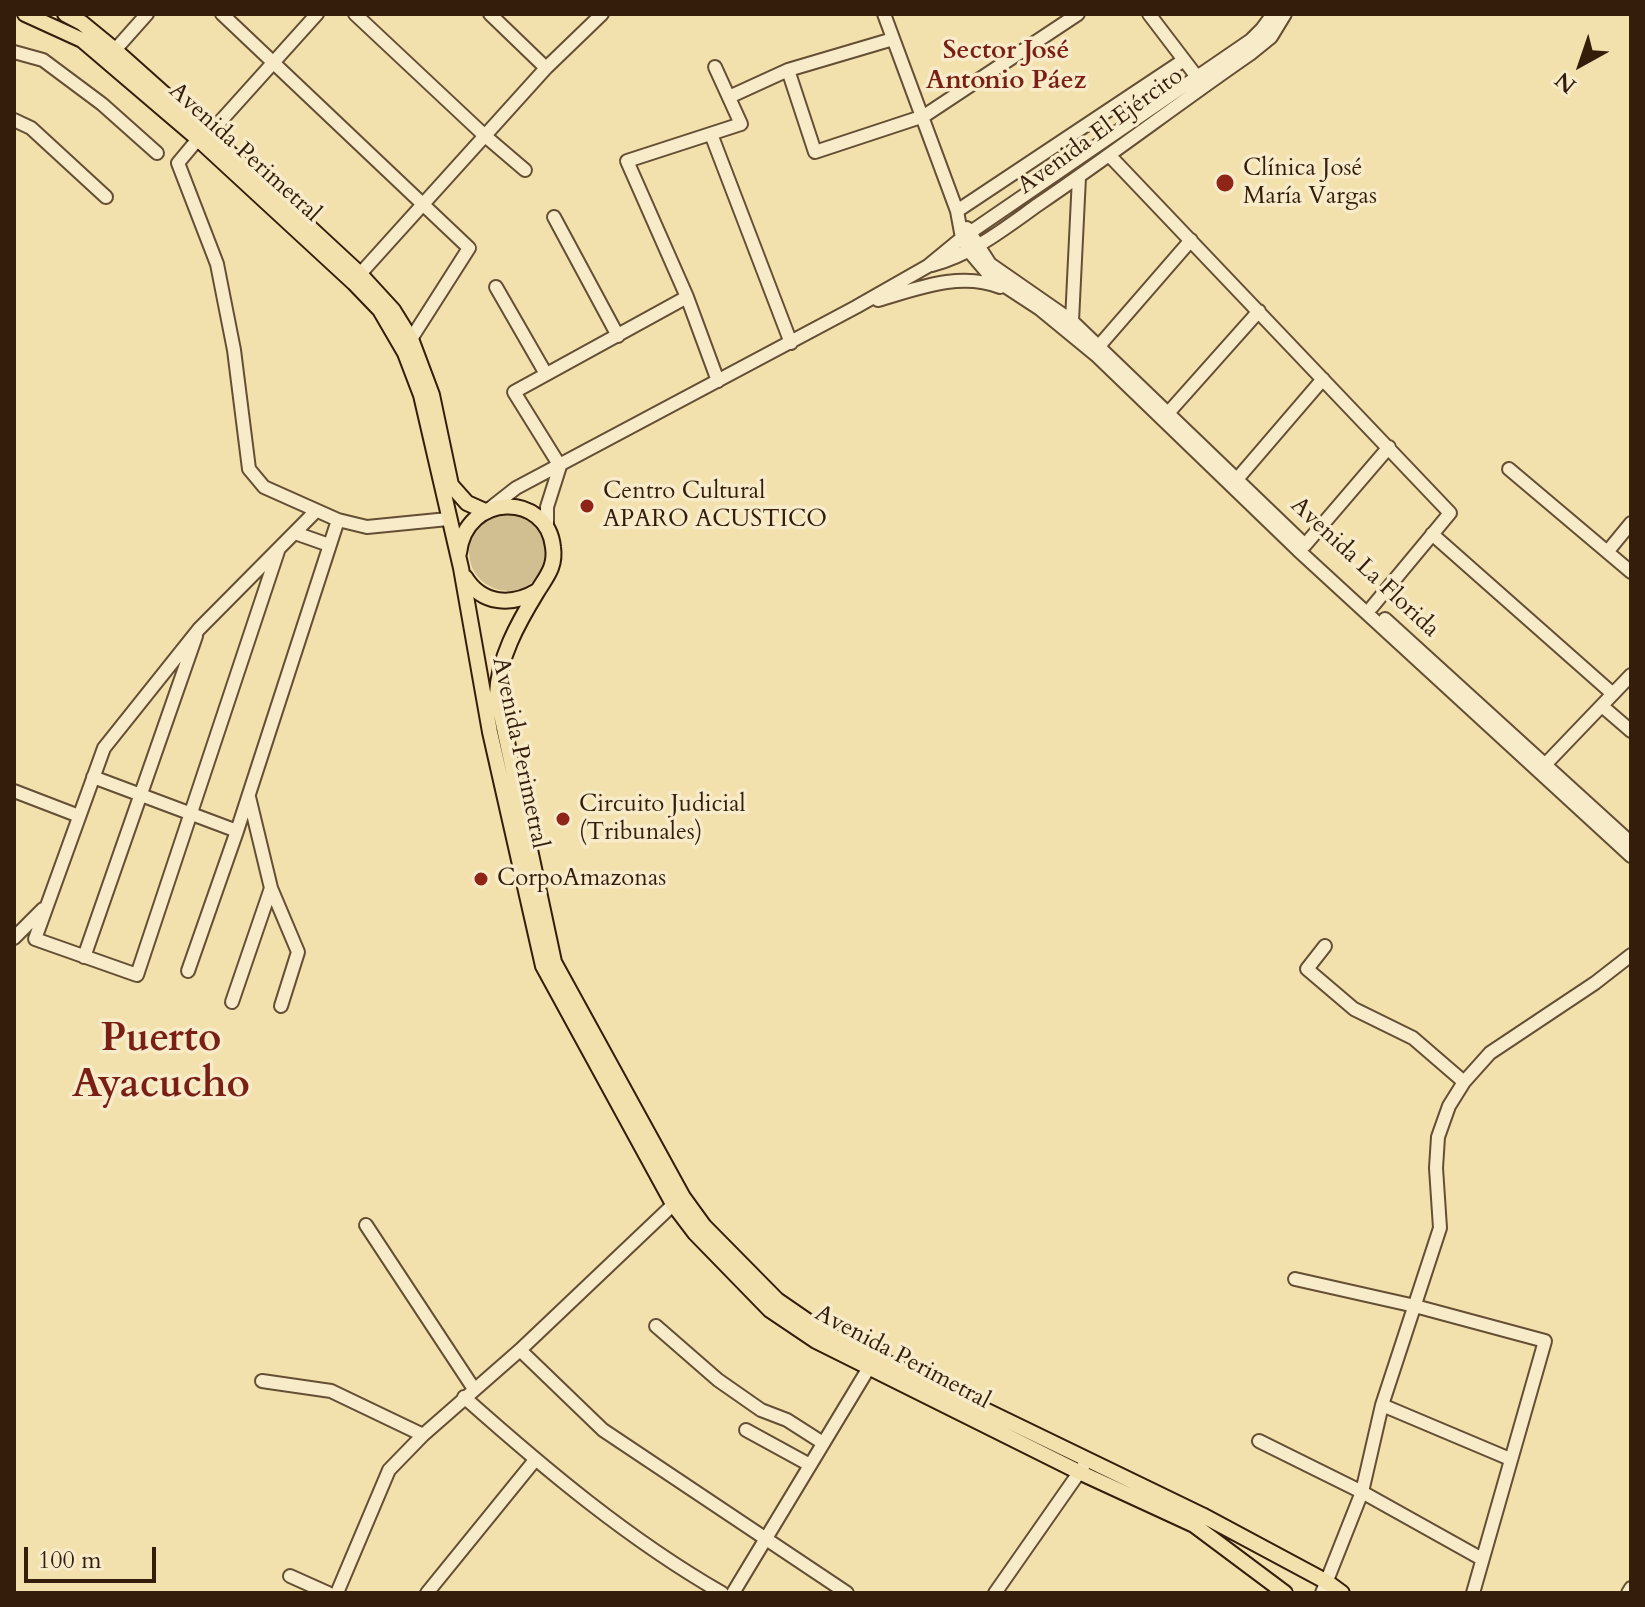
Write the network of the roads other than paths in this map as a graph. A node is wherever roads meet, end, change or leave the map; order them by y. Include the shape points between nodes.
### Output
1 (25, 14) edge
2 (65, 14) edge
3 (147, 14) edge
4 (222, 14) edge
5 (317, 14) edge
6 (355, 14) edge
7 (490, 14) edge
8 (602, 14) edge
9 (884, 14) edge
10 (1078, 14) edge
11 (1149, 14) edge
12 (1273, 14) edge
13 (1285, 14) edge
14 (82, 18) edge
15 (893, 39) junction
16 (82, 40) junction
17 (115, 50) junction
18 (14, 52) edge
19 (1184, 60) junction
20 (274, 62) junction
21 (715, 67) dead end
22 (546, 68) junction
23 (788, 70) junction
24 (1197, 77) junction
25 (729, 97) junction
26 (924, 116) junction
27 (14, 120) edge
28 (711, 134) junction
29 (484, 135) junction
30 (204, 137) junction
31 (157, 153) dead end
32 (1109, 155) junction
33 (525, 170) dead end
34 (1079, 177) junction
35 (106, 197) dead end
36 (424, 205) junction
37 (957, 211) junction
38 (554, 217) dead end
39 (966, 236) junction
40 (1191, 240) junction
41 (973, 249) junction
42 (928, 266) junction
43 (360, 274) junction
44 (496, 287) dead end
45 (1012, 292) junction
46 (687, 297) junction
47 (856, 307) junction
48 (1259, 311) junction
49 (1072, 321) junction
50 (618, 336) junction
51 (411, 339) junction
52 (791, 343) junction
53 (1099, 346) junction
54 (546, 374) junction
55 (1323, 379) junction
56 (718, 381) junction
57 (1169, 412) junction
58 (1389, 447) junction
59 (560, 466) junction
60 (1509, 469) dead end
61 (1238, 478) junction
62 (486, 510) junction
63 (316, 511) junction
64 (448, 519) junction
65 (338, 520) junction
66 (1631, 523) edge
67 (547, 529) junction
68 (295, 533) junction
69 (1432, 534) junction
70 (329, 545) junction
71 (1305, 545) junction
72 (278, 551) junction
73 (1608, 551) junction
74 (461, 568) junction
75 (1631, 572) edge
76 (537, 591) junction
77 (1372, 607) junction
78 (199, 629) junction
79 (1631, 675) edge
80 (1613, 694) junction
81 (1602, 706) junction
82 (1631, 731) edge
83 (1541, 769) junction
84 (93, 777) junction
85 (14, 791) edge
86 (248, 794) junction
87 (141, 795) junction
88 (190, 814) junction
89 (79, 816) junction
90 (237, 831) junction
91 (1631, 843) edge
92 (1631, 856) edge
93 (271, 888) junction
94 (47, 905) junction
95 (14, 938) edge
96 (1325, 946) dead end
97 (1631, 955) edge
98 (84, 957) junction
99 (188, 971) dead end
100 (232, 1002) dead end
101 (281, 1006) dead end
102 (1464, 1082) junction
103 (678, 1200) junction
104 (366, 1225) dead end
105 (1295, 1279) dead end
106 (1415, 1306) junction
107 (656, 1326) dead end
108 (520, 1350) junction
109 (872, 1364) junction
110 (262, 1381) dead end
111 (469, 1393) junction
112 (1382, 1405) junction
113 (746, 1430) dead end
114 (423, 1435) junction
115 (1259, 1441) dead end
116 (823, 1443) junction
117 (1510, 1459) junction
118 (535, 1460) junction
119 (810, 1465) junction
120 (1083, 1467) junction
121 (1362, 1492) junction
122 (766, 1538) junction
123 (1482, 1559) junction
124 (290, 1576) dead end
125 (1324, 1588) edge
126 (328, 1593) edge
127 (337, 1593) edge
128 (427, 1593) edge
129 (722, 1593) edge
130 (733, 1593) edge
131 (847, 1593) edge
132 (995, 1593) edge
133 (1285, 1593) edge
134 (1342, 1593) edge
135 (1473, 1593) edge

1 - 16 main road, Avenida Perimetral
2 - 14 main road, Avenida Perimetral
3 - 17 street
4 - 20 street
5 - 20 street
6 - 29 street
7 - 22 street
8 - 22 street
9 - 15 street
10 - 26 street
11 - 19 street
12 - 24 street, Avenida El Ejército via 1251,40
13 - 32 street, Avenida El Ejército via 1271,37 1250,54
14 - 16 street
14 - 17 main road, Avenida Perimetral
15 - 23 street
15 - 26 street
16 - 30 main road, Avenida Perimetral
17 - 30 main road, Avenida Perimetral
18 - 31 street via 43,60
19 - 24 street
19 - 37 street
20 - 30 street
20 - 36 street
21 - 25 street
22 - 29 street
23 - 25 street
23 - 26 street via 815,152
24 - 39 street, Avenida El Ejército
25 - 28 street via 741,124
26 - 37 street
27 - 35 street via 31,128
28 - 46 street via 627,161
28 - 52 street
29 - 33 street
29 - 36 street
30 - 43 main road, Avenida Perimetral
30 - 63 street via 178,163 217,264 249,469 264,487
30 - 64 main road, Avenida Perimetral via 380,310 421,395
32 - 34 street, Avenida El Ejército
32 - 40 street
34 - 41 street, Avenida El Ejército
34 - 49 street
36 - 43 street
36 - 51 street via 469,248
37 - 39 street
38 - 50 street
39 - 41 street
39 - 42 street, Avenida El Ejército
40 - 48 street
40 - 53 street
41 - 42 street, Avenida El Ejército
41 - 45 street via 991,277
41 - 49 street, Avenida La Florida
42 - 47 street, Avenida El Ejército
43 - 51 main road, Avenida Perimetral
44 - 54 street
45 - 47 street via 982,281 946,282
45 - 83 street via 1096,355 1309,560
46 - 50 street
46 - 56 street
47 - 52 street, Avenida El Ejército
48 - 55 street
48 - 57 street
49 - 53 street, Avenida La Florida
50 - 54 street
51 - 62 main road, Avenida Perimetral via 432,395 451,485 467,503
52 - 56 street, Avenida El Ejército
53 - 57 street, Avenida La Florida
54 - 59 street via 514,392
55 - 58 street
55 - 61 street
56 - 59 street, Avenida El Ejército
57 - 61 street, Avenida La Florida
58 - 69 street via 1450,513
58 - 71 street
59 - 62 street, Avenida El Ejército
59 - 67 street via 547,507
60 - 73 street
61 - 71 street, Avenida La Florida
62 - 67 main road via 521,509
62 - 74 main road via 462,535
63 - 65 street
63 - 68 street
64 - 65 street via 367,527
64 - 74 main road, Avenida Perimetral
65 - 70 street
66 - 73 street
67 - 76 main road via 554,562
68 - 70 street
68 - 72 street
69 - 77 street
69 - 80 street
70 - 86 street
71 - 77 street, Avenida La Florida
72 - 78 street
72 - 88 street
73 - 75 street
74 - 76 main road via 468,582 493,600 524,599
74 - 103 main road, Avenida Perimetral via 490,732 543,966
76 - 103 main road, Avenida Perimetral via 501,663 497,695 554,962
77 - 83 street, Avenida La Florida
78 - 84 street via 104,748
78 - 87 street
79 - 80 street
80 - 81 street
81 - 82 street
81 - 83 street
83 - 91 street, Avenida La Florida
83 - 92 street
84 - 87 street
84 - 89 street
85 - 89 street
86 - 90 street
86 - 93 street
87 - 88 street
87 - 98 street
88 - 90 street
88 - 98 street via 137,975
89 - 94 street
90 - 99 street
93 - 100 street
93 - 101 street via 298,952
94 - 95 street
94 - 98 street via 35,939
96 - 102 street via 1307,969 1354,1009 1413,1038
97 - 102 street via 1490,1053
102 - 106 street via 1438,1137 1440,1228
103 - 108 street
103 - 109 main road, Avenida Perimetral via 695,1233 770,1310 816,1341
104 - 111 street
105 - 106 street
106 - 112 street
106 - 117 street via 1545,1341
107 - 116 street via 739,1395
108 - 111 street
108 - 122 street via 603,1430
109 - 116 street
109 - 120 main road, Avenida Perimetral
110 - 114 street via 331,1391
111 - 114 street
111 - 118 street
112 - 117 street
112 - 121 street
113 - 119 street
114 - 127 street via 389,1470
115 - 121 street
116 - 119 street
117 - 123 street
118 - 128 street
118 - 129 street via 668,1562
119 - 122 street
120 - 125 main road, Avenida Perimetral via 1202,1515
120 - 132 street
120 - 133 main road, Avenida Perimetral via 1194,1525
121 - 123 street
121 - 125 street
122 - 130 street
122 - 131 street
123 - 135 street
124 - 126 street
125 - 134 main road, Avenida Perimetral

